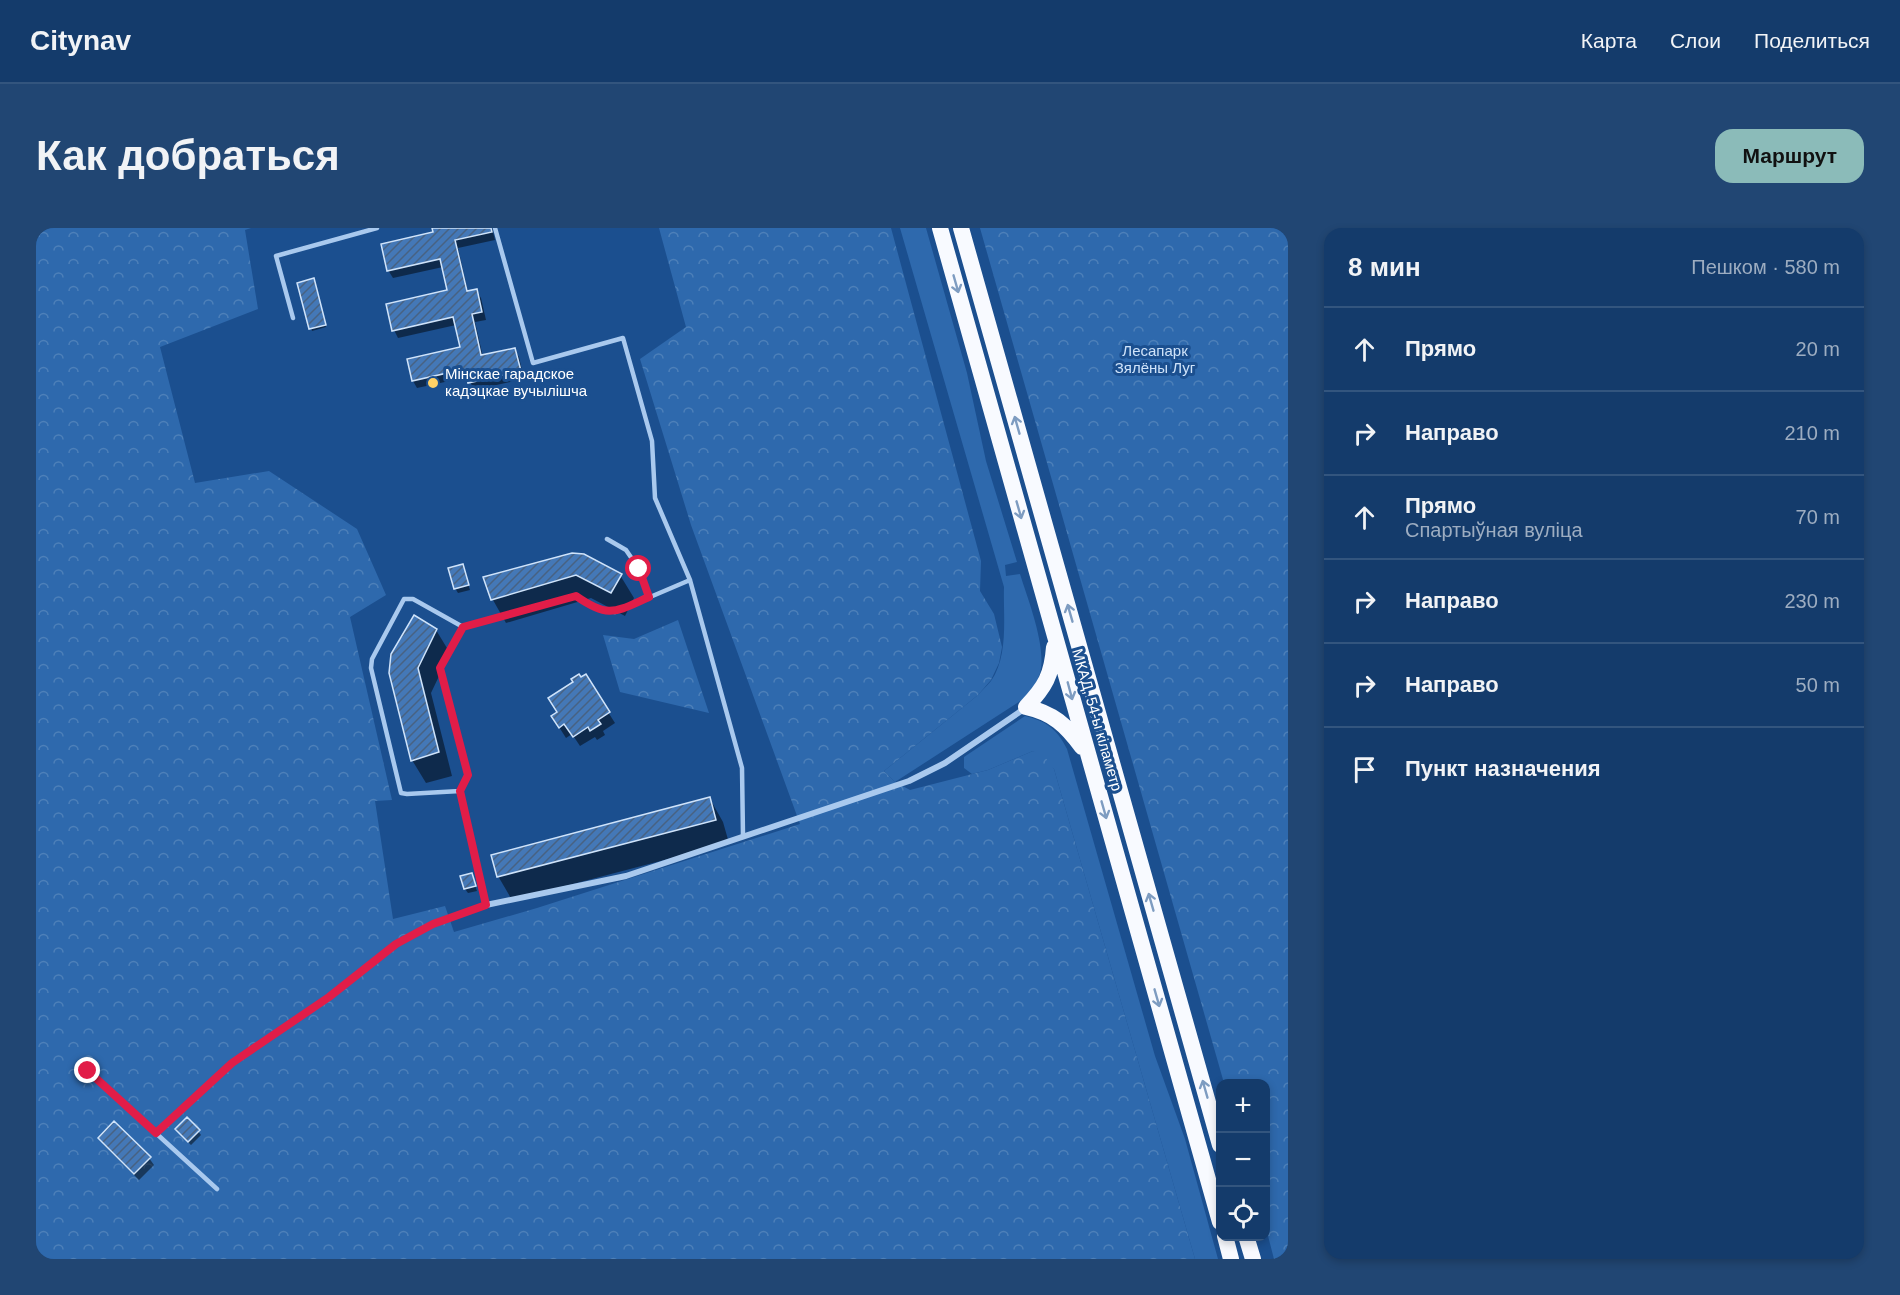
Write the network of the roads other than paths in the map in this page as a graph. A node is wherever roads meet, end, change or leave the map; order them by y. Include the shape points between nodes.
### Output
1 (377, 228) edge
2 (495, 228) edge
3 (940, 228) edge
4 (961, 228) edge
5 (293, 318) dead end
6 (606, 539) dead end
7 (690, 580) junction
8 (649, 597) junction
9 (463, 627) junction
10 (1055, 634) junction
11 (1026, 707) junction
12 (1088, 754) junction
13 (460, 791) junction
14 (743, 836) junction
15 (486, 905) junction
16 (88, 1071) dead end
17 (156, 1133) junction
18 (1218, 1133) edge
19 (217, 1189) dead end
20 (1216, 1204) edge
21 (1226, 1241) edge
22 (1248, 1241) edge
23 (1231, 1259) edge
24 (1253, 1259) edge

1 - 5 lane via 276,256
2 - 7 lane via 533,363 624,338 652,441 655,498
3 -> 10 highway, МКАД, 54-ы кіламетр
18 -> 4 highway, МКАД, 54-ы кіламетр
6 - 8 lane via 626,550 639,569
7 - 8 lane
7 - 14 lane via 742,768
8 - 9 lane via 615,612 592,607 576,596
9 - 13 lane via 440,668 468,775
9 - 13 lane via 413,599 404,599 371,668 401,793
10 - 11 highway via 1049,677
10 -> 12 highway, МКАД, 54-ы кіламетр
11 - 12 highway via 1055,718
11 - 14 street via 945,763 909,781
12 -> 20 highway, МКАД, 54-ы кіламетр
13 - 15 street
14 - 15 street via 626,876
15 - 17 lane via 433,924 396,944 329,997 232,1063
16 - 17 lane
17 - 19 lane
21 - 23 highway
22 - 24 highway

